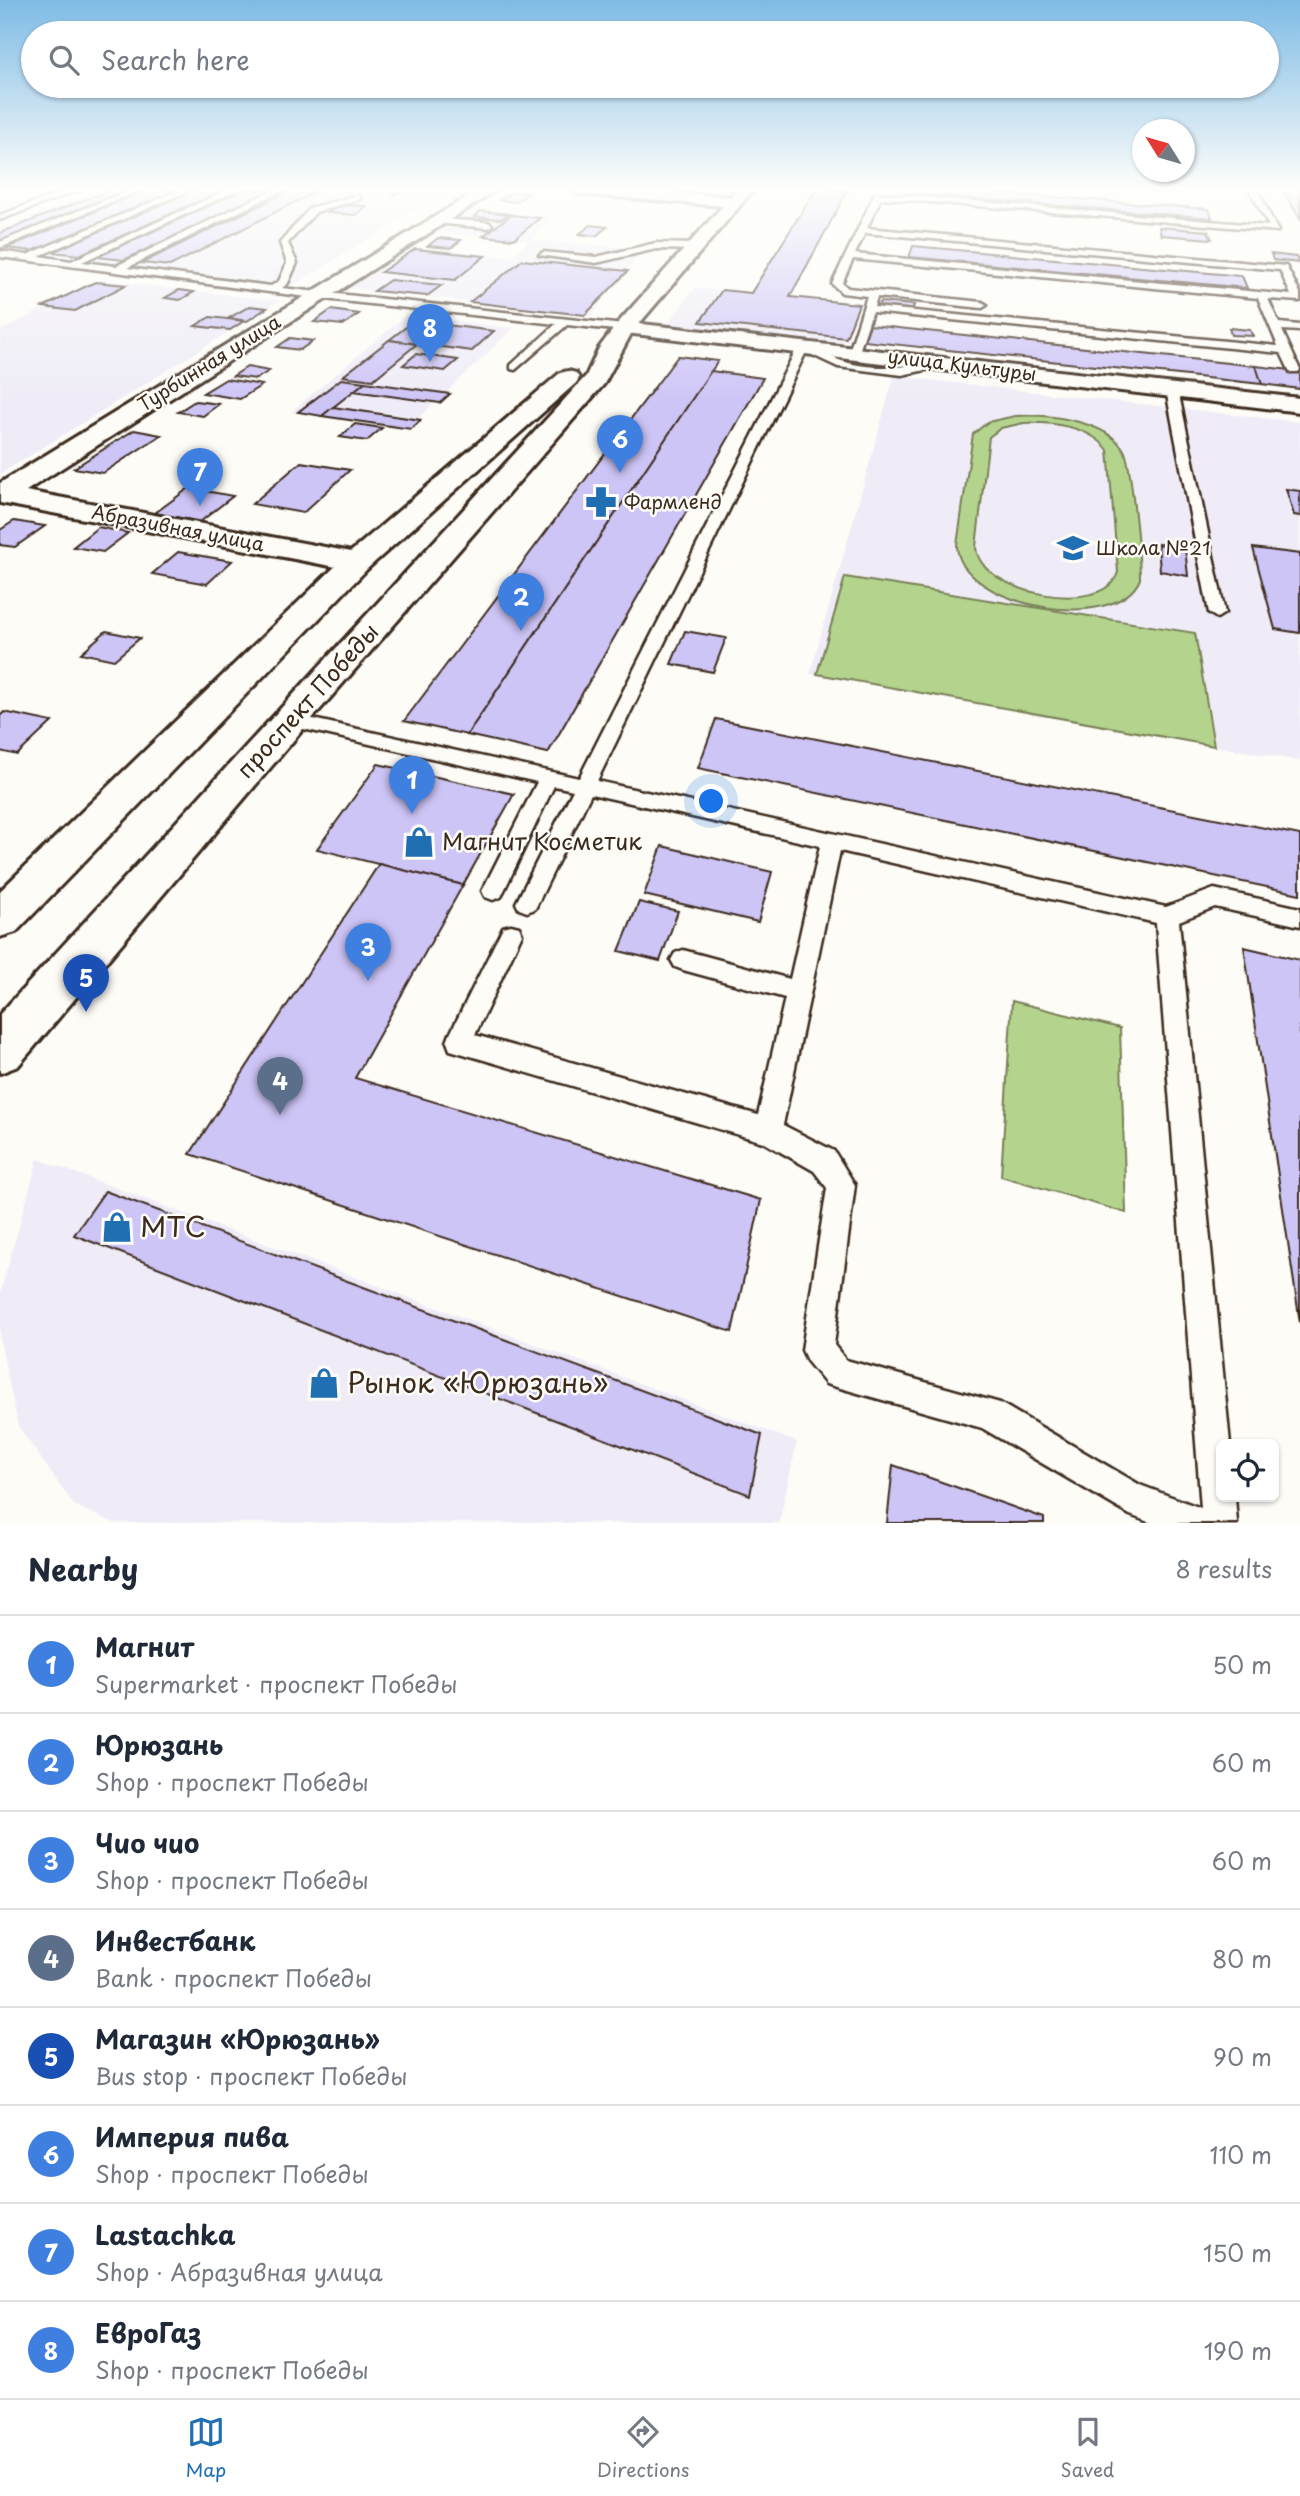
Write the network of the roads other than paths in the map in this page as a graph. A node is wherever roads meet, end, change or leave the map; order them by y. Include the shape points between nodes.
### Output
1 (57, 260) edge
2 (78, 260) edge
3 (135, 260) edge
4 (291, 260) edge
5 (373, 260) edge
6 (684, 260) edge
7 (848, 260) edge
8 (892, 260) edge
9 (1195, 260) edge
10 (74, 262) junction
11 (119, 268) junction
12 (273, 289) junction
13 (873, 294) junction
14 (315, 295) junction
15 (1262, 296) junction
16 (982, 305) dead end
17 (868, 309) junction
18 (563, 323) junction
19 (1275, 326) junction
20 (1300, 328) edge
21 (617, 338) junction
22 (803, 346) junction
23 (1286, 350) junction
24 (853, 352) junction
25 (948, 364) junction
26 (515, 367) dead end
27 (1294, 370) dead end
28 (1172, 390) junction
29 (1300, 405) edge
30 (0, 494) edge
31 (357, 562) junction
32 (1217, 613) dead end
33 (290, 720) junction
34 (549, 777) junction
35 (585, 785) junction
36 (832, 841) junction
37 (493, 891) dead end
38 (527, 903) dead end
39 (1167, 916) junction
40 (1300, 917) edge
41 (0, 919) edge
42 (511, 934) dead end
43 (683, 960) dead end
44 (799, 992) junction
45 (0, 1050) edge
46 (768, 1131) junction
47 (1196, 1523) edge
48 (1220, 1523) edge

1 - 10 lane
2 - 10 lane
3 - 11 lane
4 - 12 lane via 283,283
5 - 14 street, Турбинная улица
6 - 21 street, проспект Победы
7 - 13 lane via 837,286
8 - 15 lane
9 - 15 lane via 1283,268 1298,299
10 - 11 lane
11 - 12 lane
12 - 14 lane
13 - 16 lane
13 - 17 lane
14 - 18 lane
14 - 30 street, Турбинная улица
15 - 19 lane
17 - 23 lane
17 - 24 lane
18 - 21 lane
18 - 26 lane
19 - 20 lane
19 - 23 lane
21 - 22 street, улица Культуры
21 - 31 street, проспект Победы
21 - 33 street, проспект Победы via 596,379
22 - 24 street, улица Культуры
22 - 25 lane via 838,365 902,372
22 - 35 lane
23 - 27 lane
24 - 25 street, улица Культуры
25 - 28 street, улица Культуры
28 - 29 street, улица Культуры
28 - 32 lane
30 - 31 street, Абразивная улица
31 - 41 street, проспект Победы
33 - 34 lane
33 - 45 street, проспект Победы
34 - 35 lane
34 - 37 lane
35 - 36 lane
35 - 38 lane
36 - 39 lane
36 - 44 lane
39 - 40 lane via 1214,898
39 - 48 lane
42 - 46 lane via 459,1042
43 - 44 lane
44 - 46 lane
46 - 47 lane via 824,1161 841,1185 818,1350 837,1373 989,1414 1130,1498

